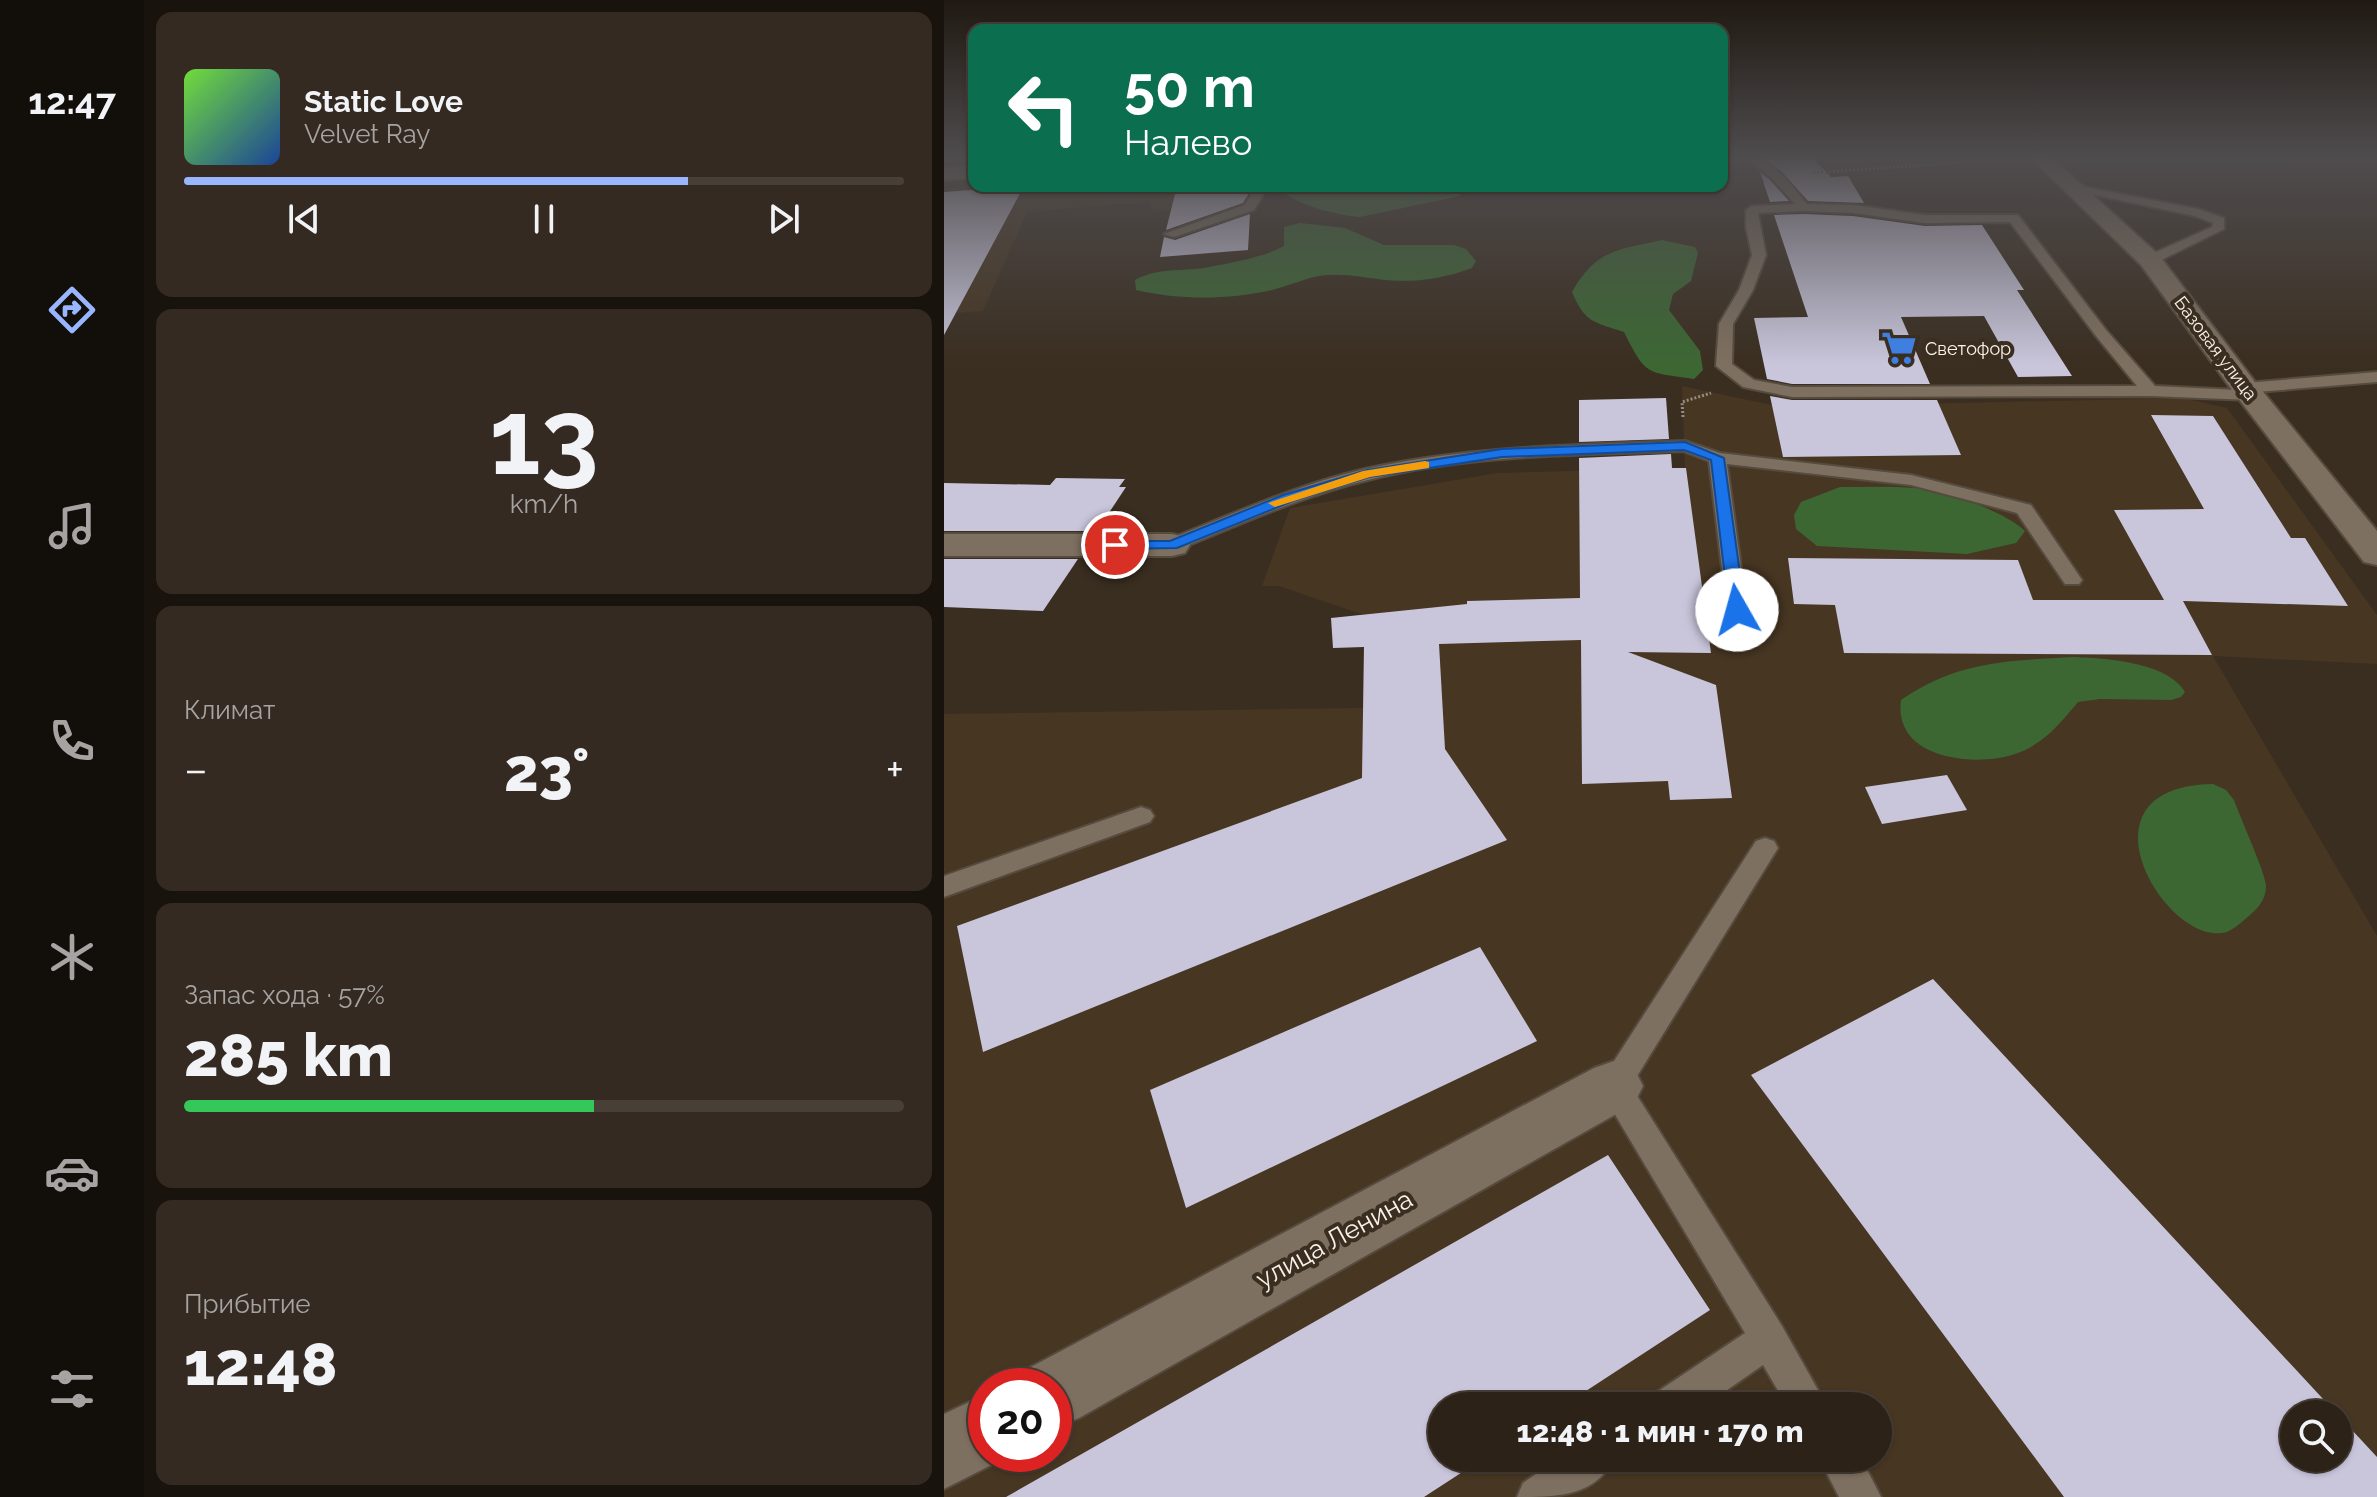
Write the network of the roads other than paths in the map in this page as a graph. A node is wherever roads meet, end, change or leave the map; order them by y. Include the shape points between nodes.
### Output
1 (1194, 226) edge
2 (1752, 226) edge
3 (2020, 226) edge
4 (2114, 226) edge
5 (2219, 226) edge
6 (1170, 234) dead end
7 (2150, 260) junction
8 (2377, 377) edge
9 (2150, 391) junction
10 (2248, 391) junction
11 (1717, 458) junction
12 (944, 545) edge
13 (1172, 545) joint
14 (2377, 554) edge
15 (2072, 580) dead end
16 (1737, 610) dead end
17 (1141, 816) dead end
18 (1765, 848) dead end
19 (944, 887) edge
20 (1614, 1086) junction
21 (1769, 1339) junction
22 (1072, 1383) edge
23 (1691, 1392) edge
24 (1800, 1392) edge
25 (968, 1440) edge
26 (944, 1453) edge
27 (1574, 1472) edge
28 (1847, 1472) edge
29 (1537, 1497) edge
30 (1861, 1497) edge

1 - 6 lane
2 - 9 lane via 1759,255 1726,324 1724,366 1749,384 1792,392
3 - 9 lane
4 - 7 street, Базовая улица
5 - 7 lane
7 - 10 street, Базовая улица
8 - 10 lane
9 - 10 lane
10 - 14 street, Базовая улица
11 - 13 lane via 1685,446 1502,453 1367,474 1288,498
11 - 15 lane via 1911,480 2024,509
11 - 16 lane
12 - 13 street
17 - 19 lane
18 - 20 lane
20 - 21 lane
20 - 22 street, улица Ленина
21 - 23 lane
21 - 24 lane
25 - 26 street
27 - 29 lane
28 - 30 lane

